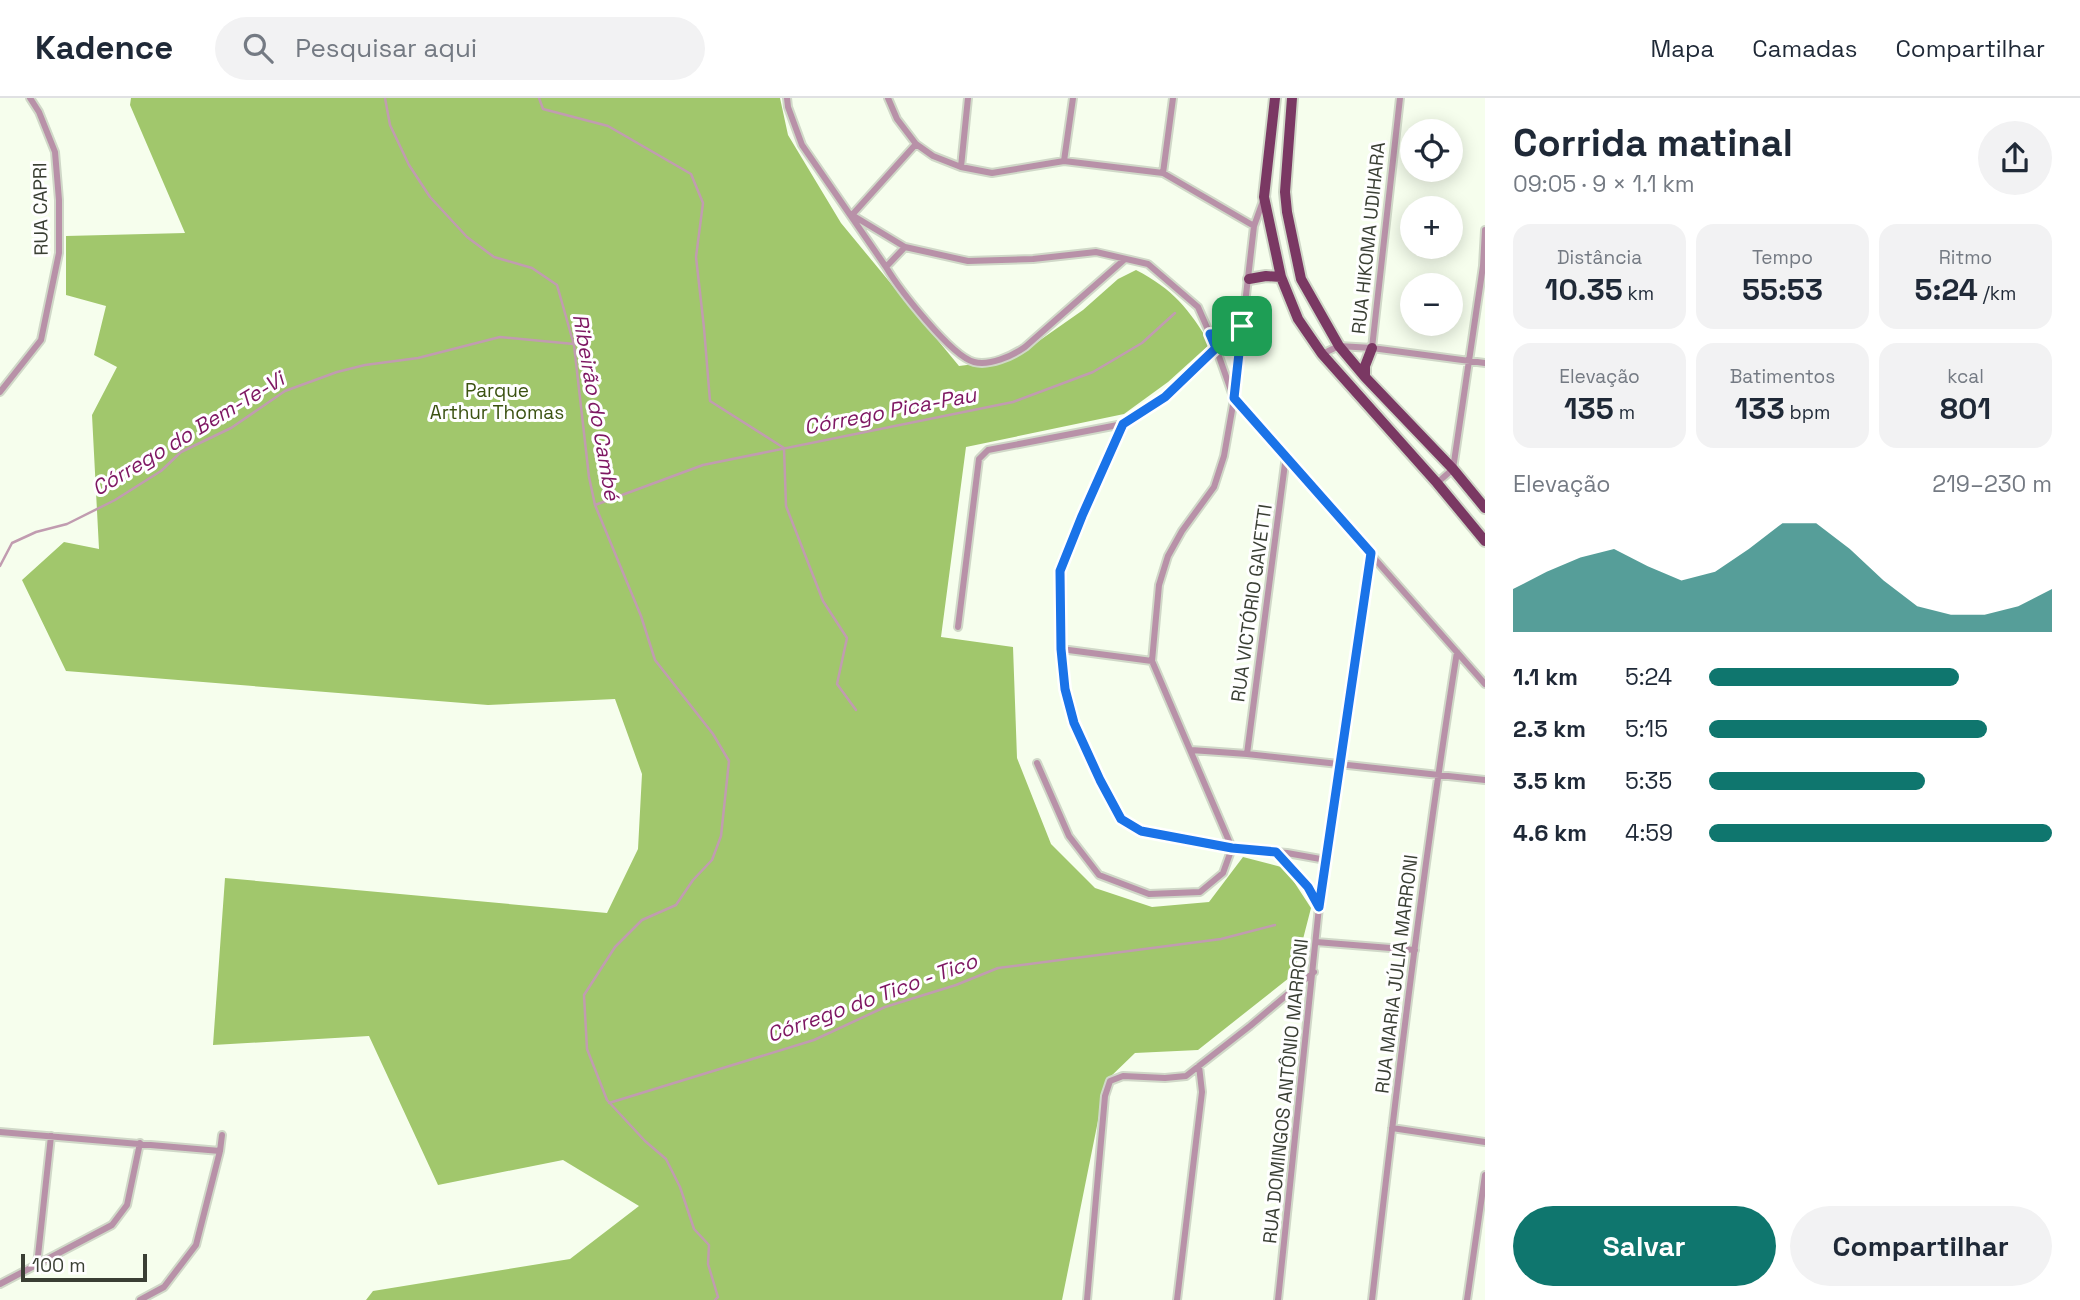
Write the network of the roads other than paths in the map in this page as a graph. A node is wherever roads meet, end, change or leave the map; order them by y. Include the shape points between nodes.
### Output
1 (30, 98) edge
2 (787, 98) edge
3 (888, 98) edge
4 (968, 98) edge
5 (1073, 98) edge
6 (1173, 98) edge
7 (1275, 98) edge
8 (1292, 98) edge
9 (1400, 98) edge
10 (916, 144) junction
11 (1064, 161) junction
12 (961, 167) junction
13 (1163, 173) junction
14 (1264, 197) junction
15 (852, 215) junction
16 (1254, 226) junction
17 (1485, 230) edge
18 (905, 247) junction
19 (1125, 259) junction
20 (886, 267) junction
21 (1281, 276) junction
22 (1249, 279) junction
23 (1242, 326) junction
24 (1210, 334) junction
25 (1339, 346) junction
26 (1216, 348) junction
27 (1372, 348) junction
28 (1322, 354) junction
29 (1469, 360) junction
30 (1485, 363) edge
31 (1364, 377) junction
32 (0, 392) edge
33 (1234, 398) junction
34 (1123, 424) junction
35 (1286, 456) junction
36 (1453, 469) junction
37 (1437, 482) junction
38 (1485, 508) edge
39 (1485, 541) edge
40 (1371, 553) junction
41 (958, 627) dead end
42 (1061, 649) junction
43 (1457, 652) junction
44 (1152, 661) junction
45 (1485, 684) edge
46 (1191, 750) junction
47 (1247, 754) junction
48 (1037, 763) dead end
49 (1341, 765) junction
50 (1438, 775) junction
51 (1485, 780) edge
52 (1232, 848) junction
53 (1276, 852) junction
54 (1326, 860) junction
55 (1319, 907) junction
56 (1316, 942) junction
57 (1415, 950) junction
58 (1314, 972) junction
59 (1199, 1066) junction
60 (1392, 1128) junction
61 (0, 1132) edge
62 (222, 1135) dead end
63 (51, 1136) junction
64 (1485, 1142) edge
65 (140, 1143) junction
66 (220, 1152) junction
67 (1485, 1175) edge
68 (37, 1265) junction
69 (0, 1284) edge
70 (140, 1300) edge
71 (1087, 1300) edge
72 (1177, 1300) edge
73 (1279, 1300) edge
74 (1372, 1300) edge
75 (1467, 1300) edge

1 - 32 street, RUA CAPRI via 55,152 59,253 41,340
2 - 15 street via 802,145
3 - 10 street
4 - 12 street
5 - 11 street
6 - 13 street
7 - 14 main road
8 - 25 main road via 1287,212 1301,279
9 - 27 street, RUA HIKOMA UDIHARA
10 - 12 street
10 - 15 street
11 - 12 street via 992,173
11 - 13 street
13 - 16 street
14 - 16 street
14 - 21 main road
15 - 18 street
15 - 20 street
16 - 22 street
17 - 29 street
18 - 19 street via 968,261 1096,252
18 - 20 street
19 - 20 street via 1025,347 978,363 960,355
19 - 24 street via 1148,264 1198,307
21 - 22 main road
21 - 28 main road via 1298,319
22 - 23 street
23 - 24 street
23 - 33 street
24 - 26 street
25 - 27 street, RUA HIKOMA UDIHARA
25 - 28 street
25 - 31 main road
26 - 33 street
26 - 34 street via 1165,397
27 - 29 street
27 - 31 main road
28 - 37 main road
29 - 30 street
29 - 36 street
31 - 36 main road
33 - 35 street
33 - 44 street via 1214,487 1168,556 1159,585
34 - 41 street via 988,450 979,459
34 - 42 street via 1060,571
35 - 40 street
35 - 47 street, RUA VICTÓRIO GAVETTI
36 - 37 street
36 - 38 main road
37 - 39 main road
40 - 43 street
40 - 49 street, RUA DOMINGOS ANTÔNIO MARRONI
42 - 44 street
42 - 52 street via 1074,723 1121,819 1141,831
43 - 45 street
43 - 50 street, RUA MARIA JÚLIA MARRONI
44 - 46 street
46 - 47 street
46 - 52 street
47 - 49 street
48 - 52 street via 1069,836 1099,875 1149,894 1200,892 1223,873
49 - 50 street
49 - 54 street, RUA DOMINGOS ANTÔNIO MARRONI
50 - 51 street
50 - 57 street, RUA MARIA JÚLIA MARRONI
52 - 53 street
53 - 54 street
53 - 55 street via 1308,887
54 - 55 street, RUA DOMINGOS ANTÔNIO MARRONI
55 - 56 street, RUA DOMINGOS ANTÔNIO MARRONI
56 - 57 street
56 - 58 street, RUA DOMINGOS ANTÔNIO MARRONI
57 - 60 street, RUA MARIA JÚLIA MARRONI
58 - 59 street
58 - 73 street, RUA DOMINGOS ANTÔNIO MARRONI
59 - 71 street via 1181,1077 1123,1076 1110,1081
59 - 72 street via 1202,1092
60 - 64 street
60 - 74 street, RUA MARIA JÚLIA MARRONI
61 - 63 street
62 - 66 street
63 - 65 street
63 - 68 street
65 - 66 street
65 - 68 street via 127,1205 112,1225
66 - 70 street via 196,1245 164,1287
67 - 75 street
68 - 69 street

